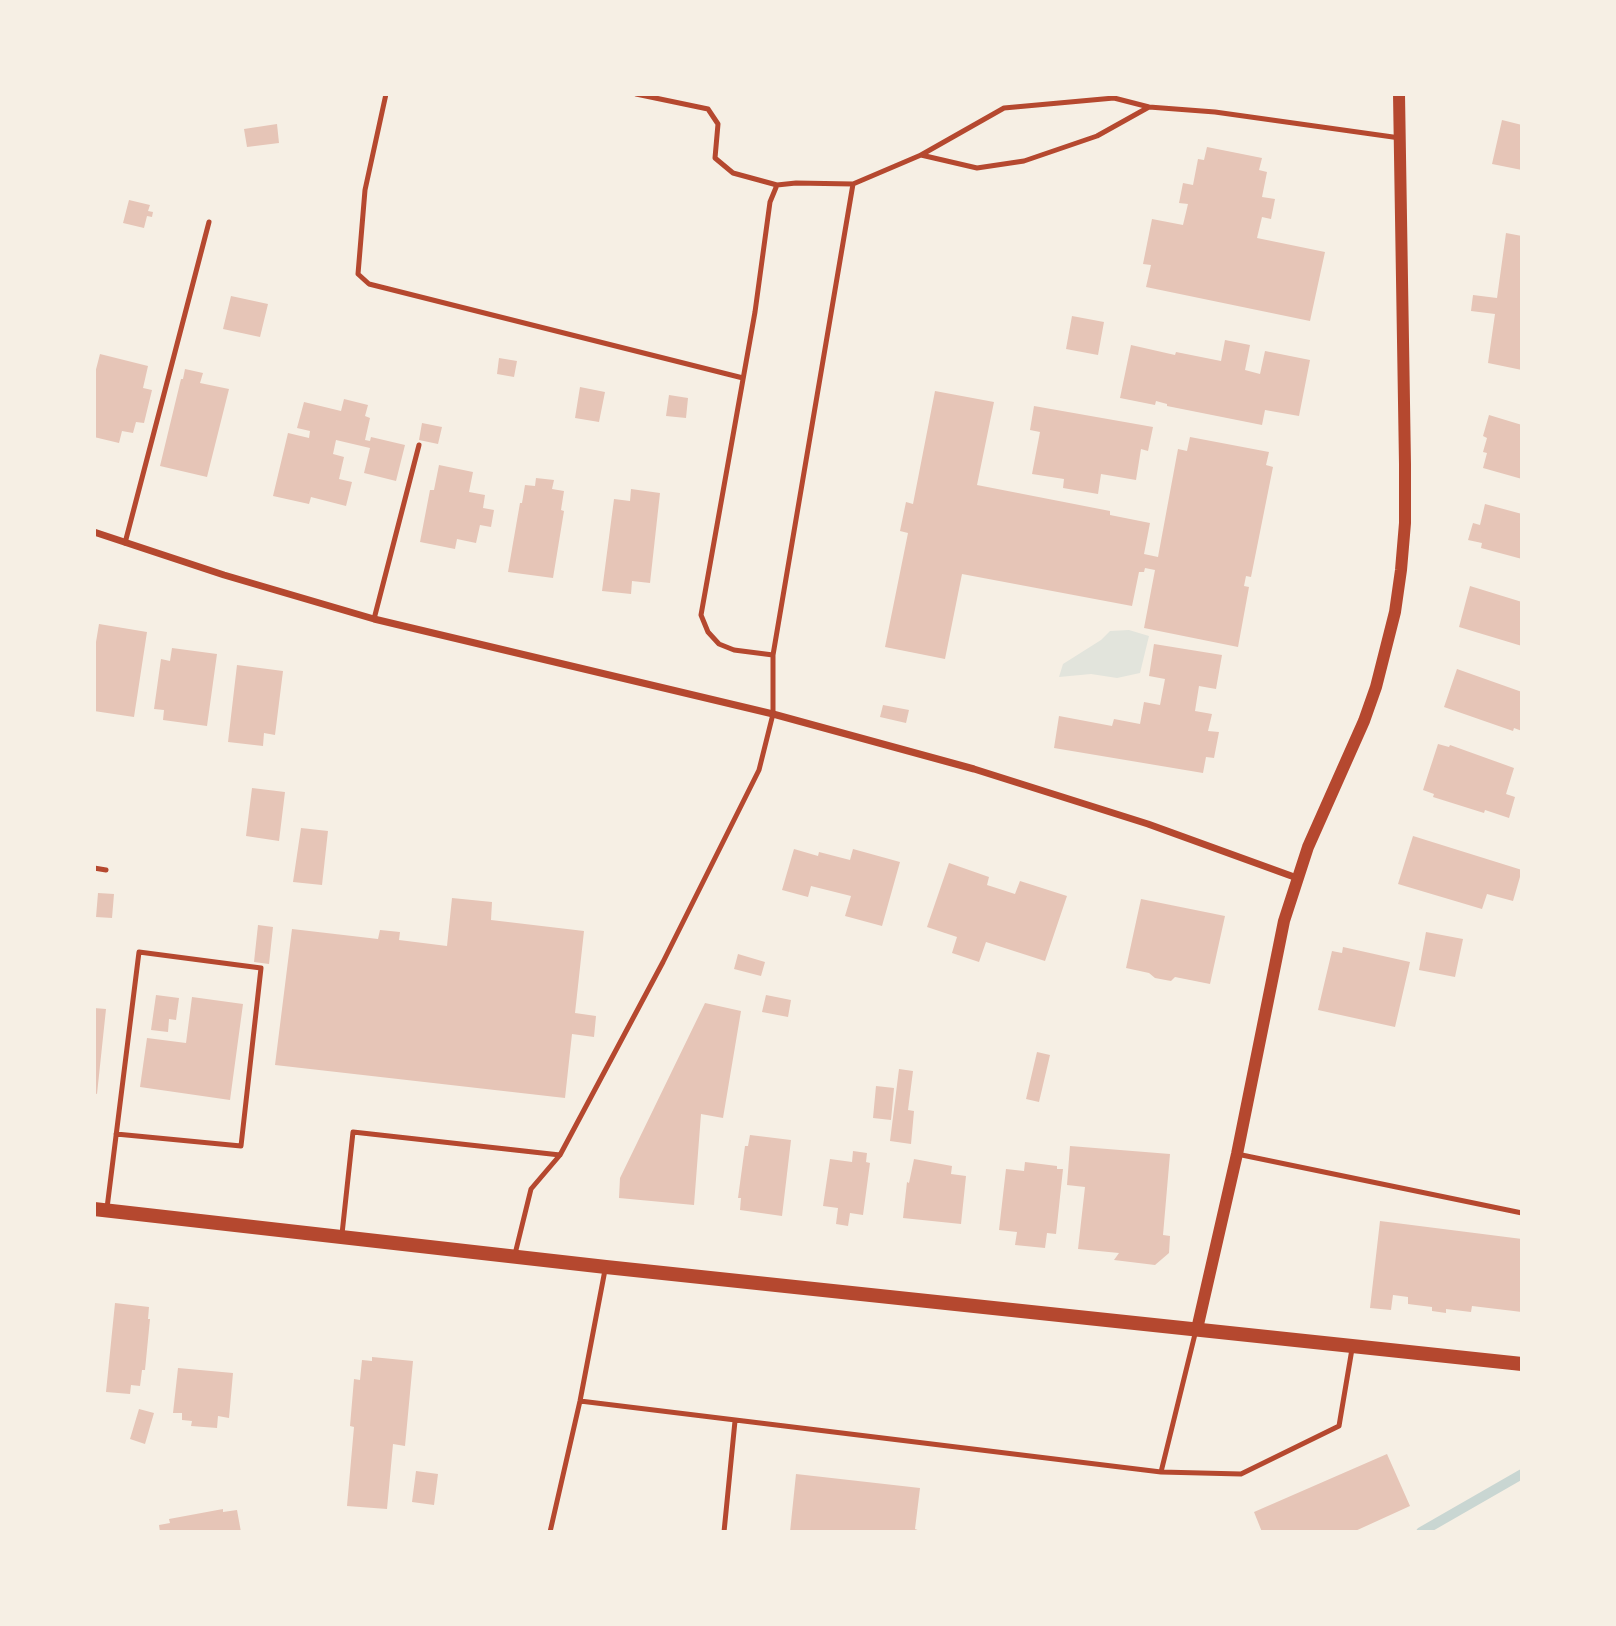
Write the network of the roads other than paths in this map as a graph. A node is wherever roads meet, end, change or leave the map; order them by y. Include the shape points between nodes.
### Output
1 (386, 94) edge
2 (636, 94) edge
3 (1399, 94) edge
4 (1149, 107) junction
5 (1400, 138) junction
6 (920, 155) junction
7 (853, 184) junction
8 (777, 186) junction
9 (209, 222) dead end
10 (743, 377) junction
11 (418, 445) dead end
12 (94, 532) edge
13 (125, 543) junction
14 (374, 619) junction
15 (773, 655) junction
16 (773, 714) junction
17 (94, 868) edge
18 (106, 870) dead end
19 (1297, 878) junction
20 (116, 1134) junction
21 (561, 1154) junction
22 (1237, 1154) junction
23 (101, 1210) edge
24 (1521, 1213) edge
25 (342, 1237) junction
26 (515, 1257) junction
27 (606, 1267) junction
28 (1197, 1329) junction
29 (1352, 1346) junction
30 (1521, 1364) edge
31 (580, 1401) junction
32 (735, 1421) junction
33 (1161, 1472) junction
34 (550, 1531) edge
35 (724, 1531) edge

1 - 10 lane via 365,190 358,274 369,284
2 - 8 lane via 708,109 718,124 715,158 733,173
3 - 5 street
4 - 5 lane
4 - 6 lane via 1097,136 1024,160 977,168
4 - 6 lane via 1114,98 1004,108
5 - 19 street via 1405,464 1401,570 1376,687
6 - 7 lane
7 - 8 lane
7 - 15 lane
8 - 10 lane via 770,202
9 - 13 lane
10 - 15 lane via 701,615 719,644
11 - 14 lane
12 - 13 street
13 - 14 street
14 - 16 street
15 - 16 lane
16 - 19 street via 1070,798
16 - 21 lane via 759,771
17 - 18 lane
19 - 22 street via 1284,921
20 - 20 lane via 139,952 261,968 241,1146
20 - 23 lane
21 - 25 lane via 353,1132
21 - 26 lane via 531,1189
22 - 24 lane
22 - 28 street
23 - 25 main road
25 - 26 main road
26 - 27 main road
27 - 28 main road
27 - 31 lane
28 - 29 main road
28 - 33 lane
29 - 30 main road
29 - 33 lane via 1339,1426 1241,1474
31 - 32 lane
31 - 34 lane
32 - 33 lane
32 - 35 lane

